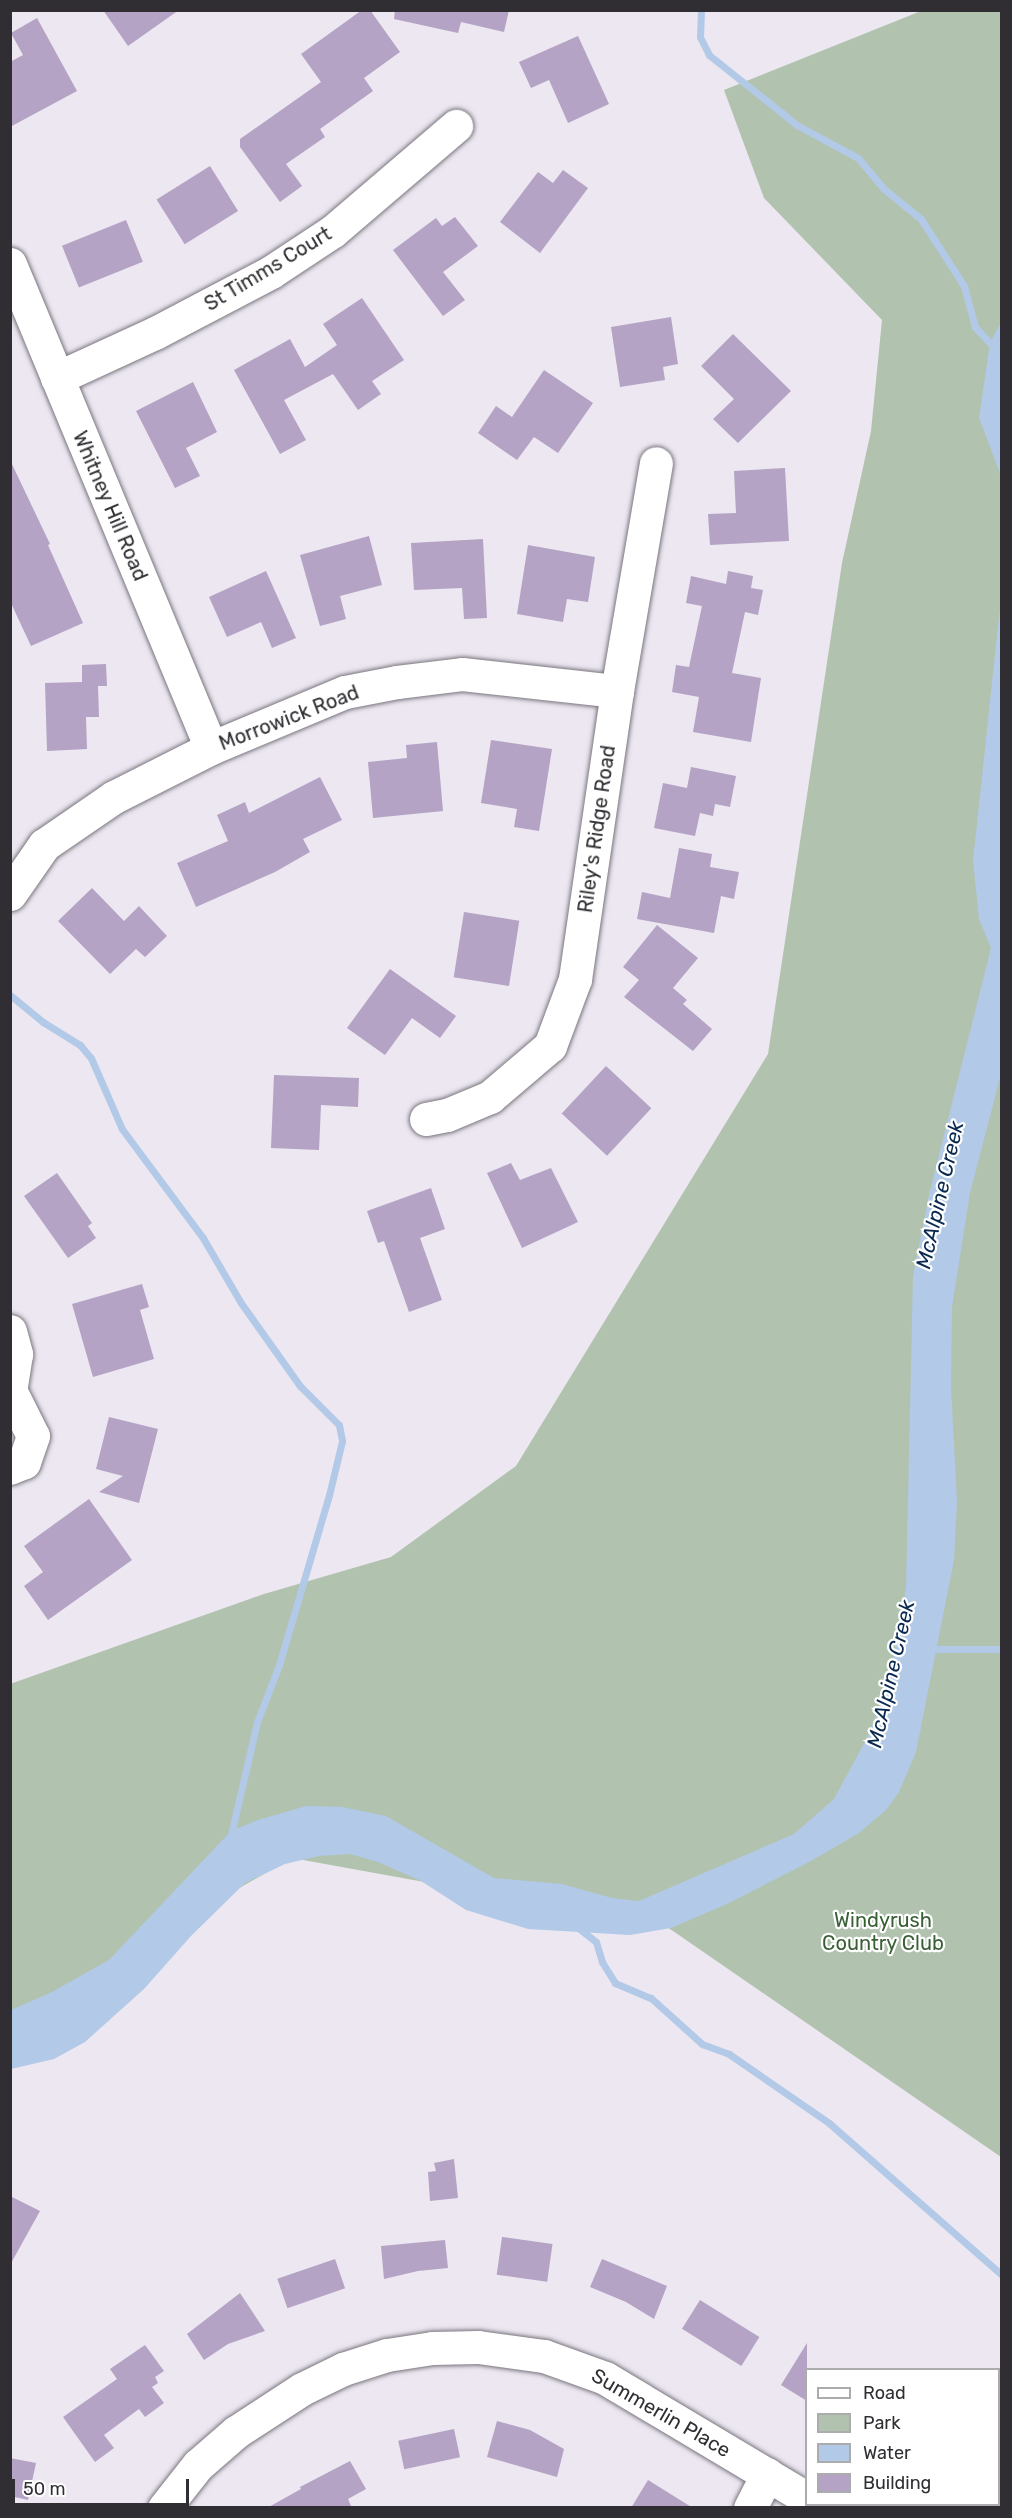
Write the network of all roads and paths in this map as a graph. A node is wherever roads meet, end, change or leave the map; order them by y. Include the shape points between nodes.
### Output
1 (456, 126) dead end
2 (10, 264) edge
3 (57, 378) junction
4 (656, 463) dead end
5 (617, 691) junction
6 (211, 748) junction
7 (10, 894) edge
8 (426, 1119) dead end
9 (10, 1330) edge
10 (10, 1390) edge
11 (10, 1468) edge
12 (767, 2474) junction
13 (805, 2497) edge
14 (164, 2508) edge
15 (750, 2508) edge

1 - 3 street, St Timms Court via 333,231 271,272 155,333
2 - 3 street, Whitney Hill Road
3 - 6 street, Whitney Hill Road
4 - 5 street, Riley's Ridge Road
5 - 6 street, Morrowick Road via 462,674 397,682 345,692
5 - 8 street, Riley's Ridge Road via 575,980 550,1046 490,1097 447,1115
6 - 7 street, Morrowick Road via 77,820 44,845
9 - 10 street via 15,1354
10 - 11 street via 33,1436 24,1462
12 - 13 street, Summerlin Place
12 - 14 street, Summerlin Place via 641,2398 576,2366 500,2348 432,2348 343,2369 302,2389 236,2432 198,2465
12 - 15 street

